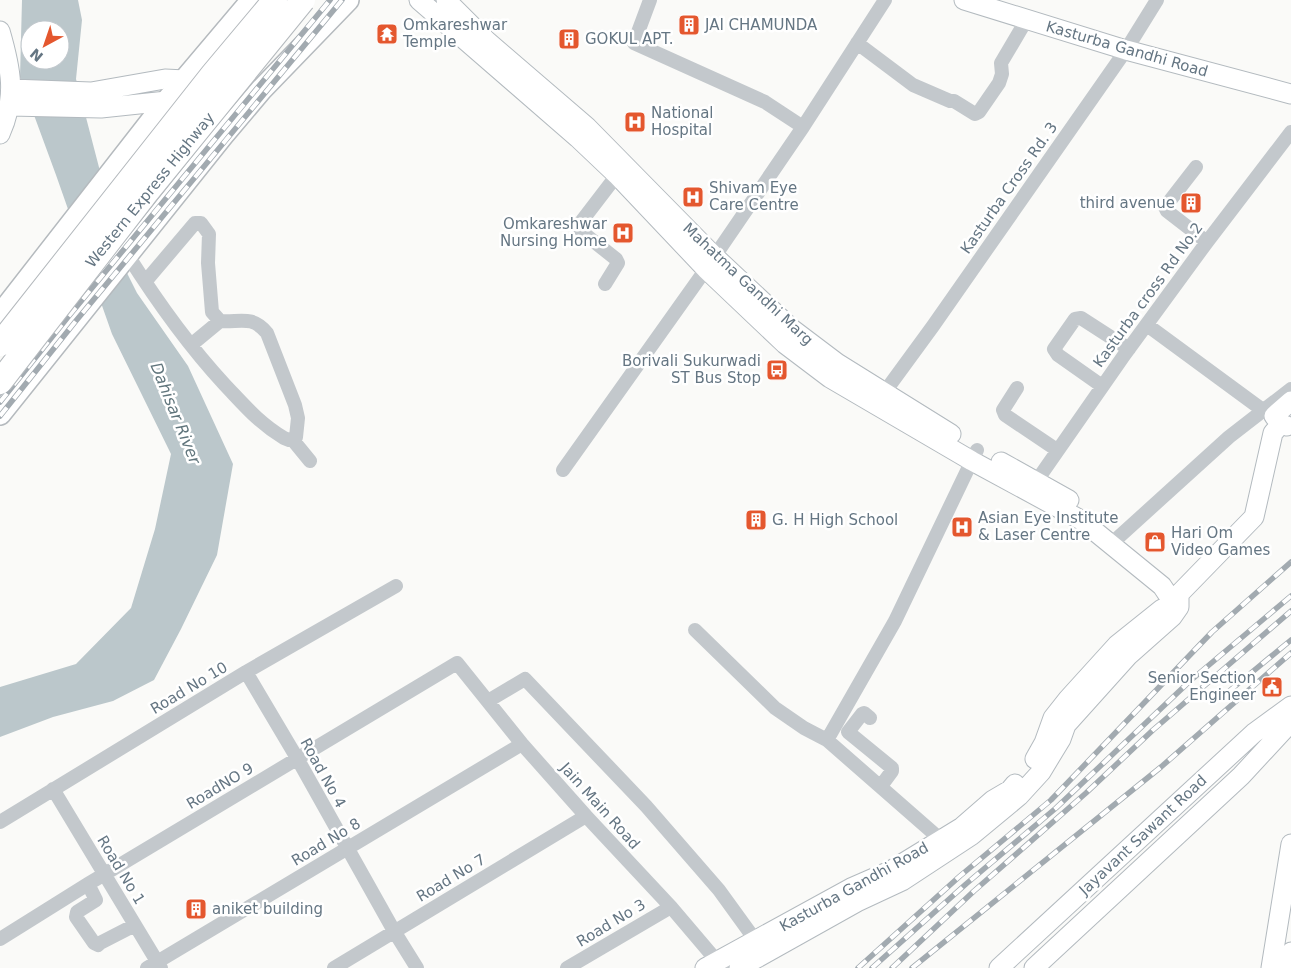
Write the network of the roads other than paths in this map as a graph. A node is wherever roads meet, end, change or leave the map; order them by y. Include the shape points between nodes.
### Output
1 (252, 0) edge
2 (275, 0) edge
3 (303, 0) edge
4 (348, 0) edge
5 (419, 0) edge
6 (446, 0) edge
7 (650, 0) edge
8 (884, 0) edge
9 (964, 0) edge
10 (1157, 0) edge
11 (1027, 19) junction
12 (1, 40) edge
13 (857, 43) junction
14 (1126, 50) junction
15 (185, 80) junction
16 (1291, 94) edge
17 (19, 98) junction
18 (100, 99) junction
19 (167, 101) junction
20 (240, 117) junction
21 (804, 127) junction
22 (1291, 132) edge
23 (0, 134) edge
24 (219, 140) junction
25 (121, 159) junction
26 (1196, 167) dead end
27 (617, 175) junction
28 (1207, 242) junction
29 (128, 252) junction
30 (710, 262) junction
31 (145, 282) junction
32 (604, 284) dead end
33 (0, 316) edge
34 (220, 321) junction
35 (1147, 325) junction
36 (0, 344) edge
37 (191, 345) junction
38 (1129, 349) junction
39 (0, 382) edge
40 (1102, 386) junction
41 (1017, 388) dead end
42 (1291, 389) edge
43 (881, 399) junction
44 (1291, 402) edge
45 (0, 414) edge
46 (1277, 420) edge
47 (292, 439) junction
48 (1057, 450) junction
49 (974, 456) junction
50 (310, 461) dead end
51 (563, 470) dead end
52 (1033, 487) junction
53 (1115, 540) junction
54 (396, 586) dead end
55 (1174, 594) junction
56 (696, 630) dead end
57 (457, 662) joint
58 (246, 672) junction
59 (488, 702) junction
60 (1291, 706) edge
61 (870, 718) dead end
62 (1291, 722) edge
63 (827, 740) junction
64 (522, 744) junction
65 (297, 758) junction
66 (1216, 768) junction
67 (1232, 785) junction
68 (881, 786) junction
69 (53, 789) junction
70 (586, 816) junction
71 (0, 822) edge
72 (1144, 834) junction
73 (945, 844) junction
74 (1291, 844) edge
75 (347, 849) junction
76 (1161, 850) junction
77 (104, 874) junction
78 (88, 884) junction
79 (671, 907) junction
80 (1058, 913) junction
81 (135, 925) junction
82 (394, 931) junction
83 (1074, 931) junction
84 (0, 940) edge
85 (761, 947) junction
86 (1291, 952) edge
87 (155, 966) edge
88 (715, 966) edge
89 (1042, 966) edge
90 (334, 968) edge
91 (418, 968) edge
92 (567, 968) edge
93 (738, 968) edge
94 (999, 968) edge
95 (1271, 968) edge
96 (1288, 968) edge

1 - 15 main road
2 - 36 highway, Western Express Highway, bridge
3 - 39 highway, Western Express Highway, bridge via 147,192
4 - 20 main road via 261,90
5 - 27 main road
6 - 30 main road, Mahatma Gandhi Marg via 487,41 587,127
7 - 21 street via 634,43 765,102
8 - 13 street
9 - 11 main road, Kasturba Gandhi Road
10 - 14 street, Kasturba Cross Rd. 3
11 - 13 street via 1000,63 1000,83 975,114 954,101 913,84
11 - 14 main road, Kasturba Gandhi Road
12 - 17 main road
13 - 21 street
14 - 16 main road, Kasturba Gandhi Road
14 - 43 street, Kasturba Cross Rd. 3
15 - 18 main road via 165,79
15 - 19 main road
15 - 20 main road
17 - 18 main road via 92,92
17 - 23 main road
18 - 19 main road
19 - 24 main road
19 - 25 main road
20 - 24 main road
21 - 30 street
22 - 28 street, Kasturba cross Rd No.2
24 - 29 main road
25 - 29 main road
25 - 33 main road
26 - 28 street via 1165,207
27 - 30 main road
27 - 32 street via 579,227 618,263
28 - 35 street, Kasturba cross Rd No.2
29 - 31 street
29 - 45 main road
30 - 43 main road via 785,344 830,378
30 - 51 street
31 - 34 street via 195,223 201,223 209,234 212,312
31 - 37 street
34 - 37 street
34 - 47 street via 249,321 267,333 298,418 296,437
35 - 38 street, Kasturba cross Rd No.2
35 - 46 street
37 - 47 street via 257,420 284,438
38 - 40 street, Kasturba cross Rd No.2
38 - 40 street via 1081,318 1075,319 1054,349
40 - 48 street, Kasturba cross Rd No.2
41 - 48 street via 1003,410 1005,415
42 - 46 street
43 - 49 main road
44 - 46 main road, Kasturba Gandhi Road
46 - 53 street via 1229,437
46 - 55 main road, Kasturba Gandhi Road via 1254,518
47 - 50 street
48 - 52 street, Kasturba cross Rd No.2
49 - 52 main road
49 - 63 street via 895,621
52 - 53 main road
53 - 55 main road via 1175,585
54 - 58 street, Road No 10
55 - 73 main road, Kasturba Gandhi Road via 1179,607 1172,617 1123,650 1060,722 1061,739 1041,772 1019,796 972,834
56 - 63 street via 775,708
57 - 59 street, Jain Main Road
57 - 65 street, RoadNO 9
58 - 65 street, Road No 4
58 - 69 street, Road No 10
59 - 64 street, Jain Main Road
59 - 85 street via 525,679 646,806 719,890
60 - 66 main road, Jayavant Sawant Road via 1254,733
61 - 68 street via 862,714 848,732 892,768
62 - 67 main road, Jayavant Sawant Road
63 - 68 street
64 - 70 street, Jain Main Road
64 - 75 street, Road No 8
65 - 75 street, Road No 4
65 - 77 street, RoadNO 9
66 - 67 main road
66 - 72 main road, Jayavant Sawant Road
67 - 76 main road, Jayavant Sawant Road
68 - 73 street
69 - 71 street, Road No 10
69 - 77 street, Road No 1
70 - 79 street, Jain Main Road
70 - 82 street, Road No 7
72 - 76 main road
72 - 80 main road, Jayavant Sawant Road
73 - 85 main road, Kasturba Gandhi Road via 902,881 854,895
74 - 95 main road
75 - 82 street, Road No 4
75 - 87 street, Road No 8
76 - 83 main road, Jayavant Sawant Road
77 - 78 street, RoadNO 9
77 - 81 street, Road No 1
78 - 81 street via 96,900 78,912 76,917 94,943 98,945
78 - 84 street, RoadNO 9
79 - 88 street, Jain Main Road
79 - 92 street, Road No 3
80 - 83 main road
80 - 94 main road, Jayavant Sawant Road
81 - 87 street, Road No 1
82 - 90 street, Road No 7
82 - 91 street, Road No 4
83 - 89 main road, Jayavant Sawant Road
85 - 88 main road, Kasturba Gandhi Road
85 - 93 main road, Kasturba Gandhi Road
86 - 96 main road

